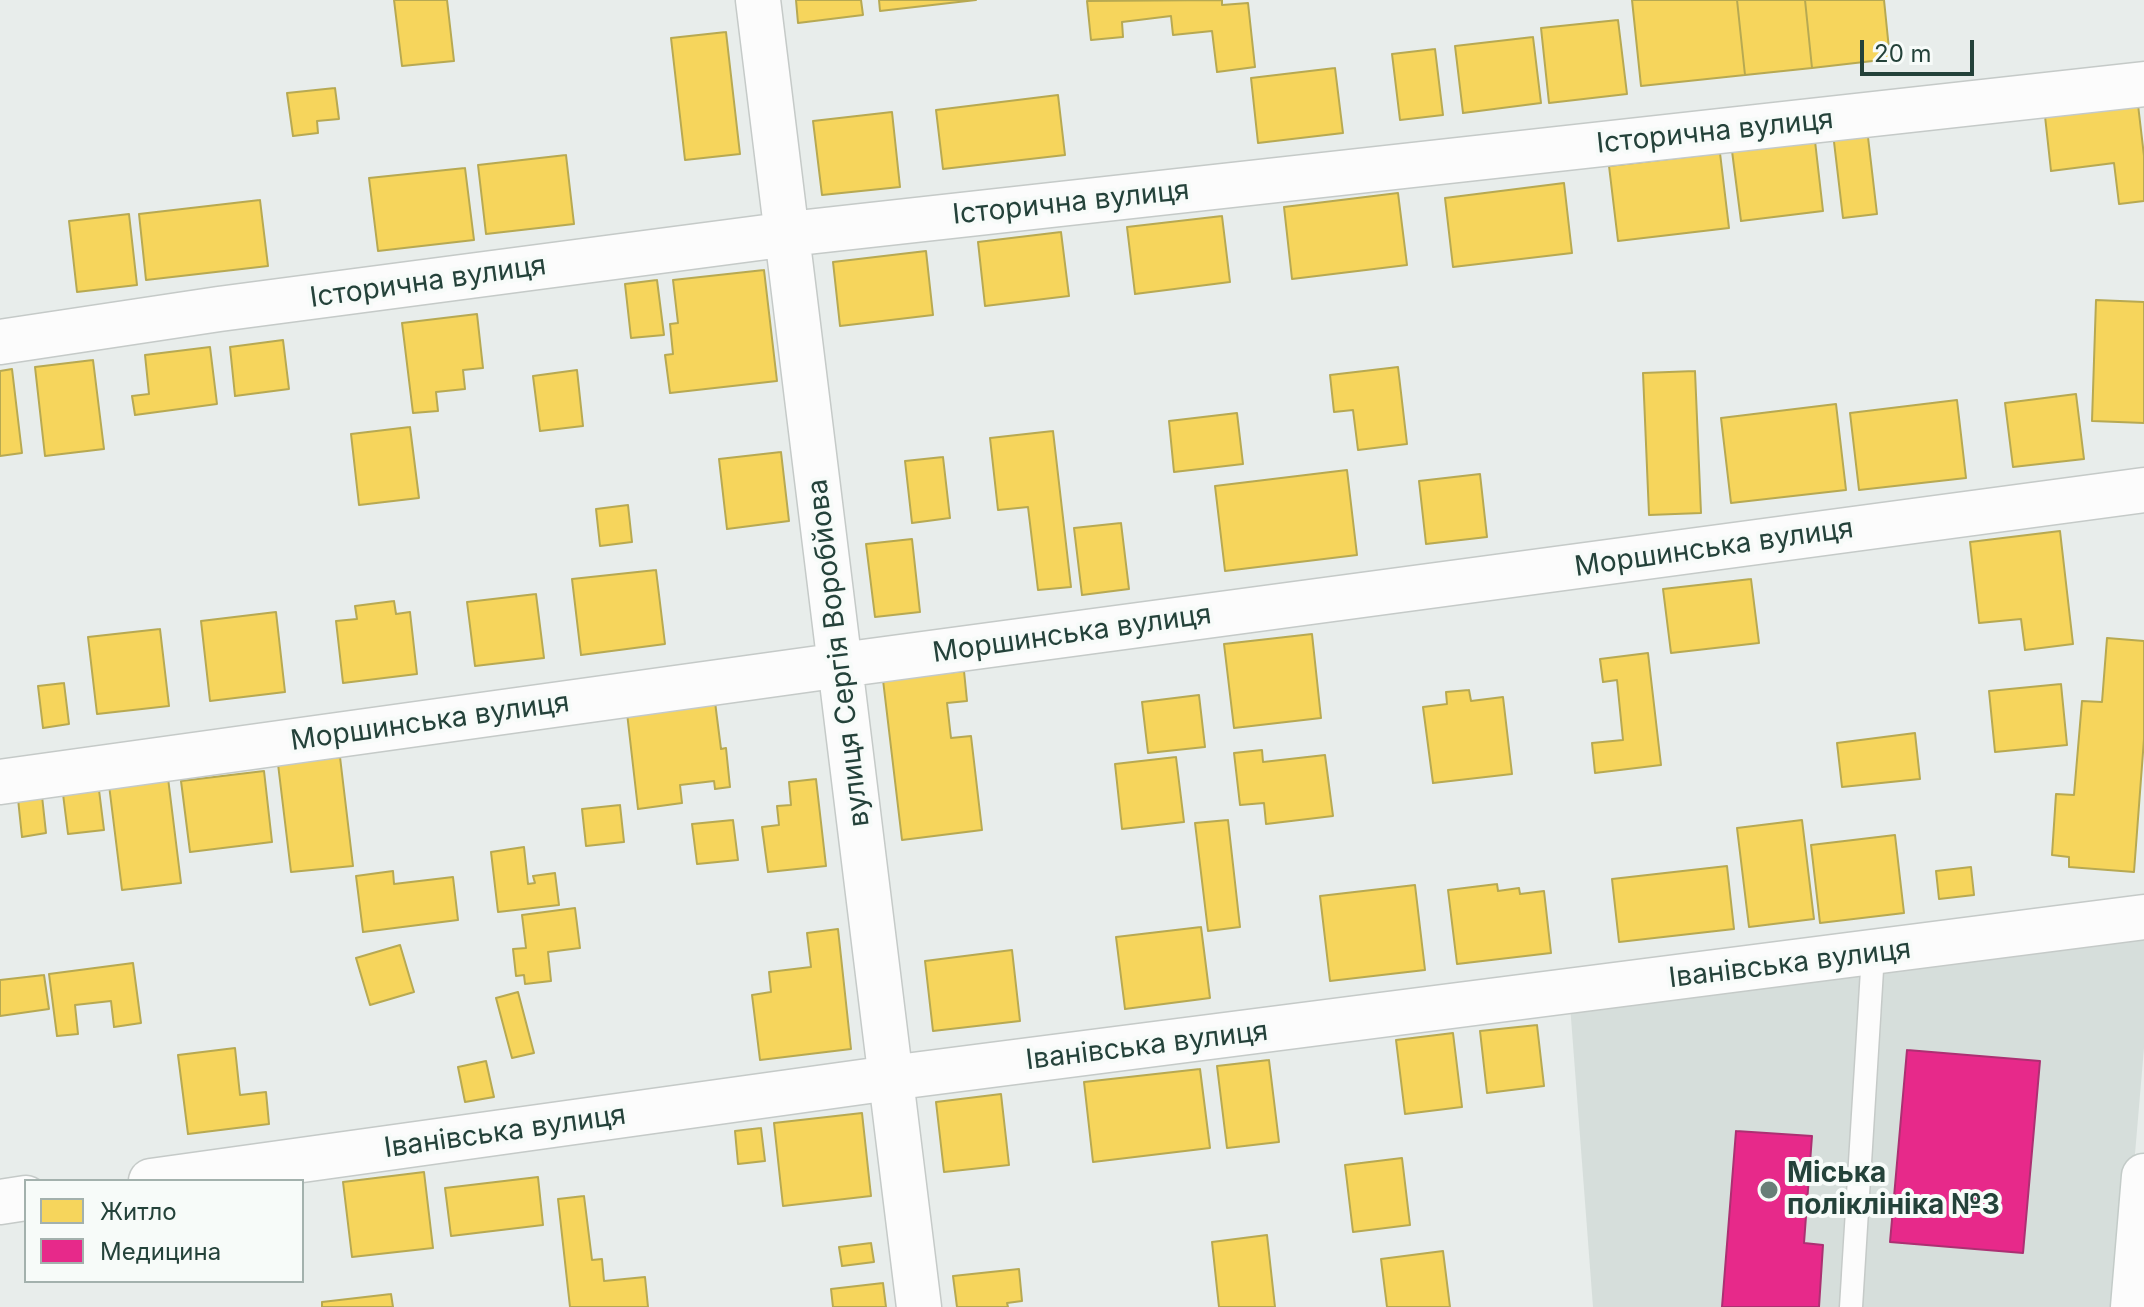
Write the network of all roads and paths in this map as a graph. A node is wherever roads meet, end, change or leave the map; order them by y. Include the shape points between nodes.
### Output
1 (758, 0) edge
2 (2144, 84) edge
3 (789, 234) junction
4 (0, 342) edge
5 (2144, 490) edge
6 (841, 665) junction
7 (0, 782) edge
8 (2144, 917) edge
9 (1873, 954) junction
10 (890, 1078) junction
11 (2144, 1176) edge
12 (165, 1179) edge
13 (24, 1198) edge
14 (0, 1202) edge
15 (919, 1307) edge
16 (1851, 1307) edge
17 (2133, 1307) edge

1 - 3 street, вулиця Сергія Воробйова
2 - 3 street, Історична вулиця
3 - 4 street, Історична вулиця
3 - 6 street, вулиця Сергія Воробйова
5 - 6 street, Моршинська вулиця
6 - 7 street, Моршинська вулиця
6 - 10 street, вулиця Сергія Воробйова
8 - 9 street, Іванівська вулиця
9 - 10 street, Іванівська вулиця
9 - 16 lane
10 - 12 street, Іванівська вулиця
10 - 15 street, вулиця Сергія Воробйова
11 - 17 street
13 - 14 street

